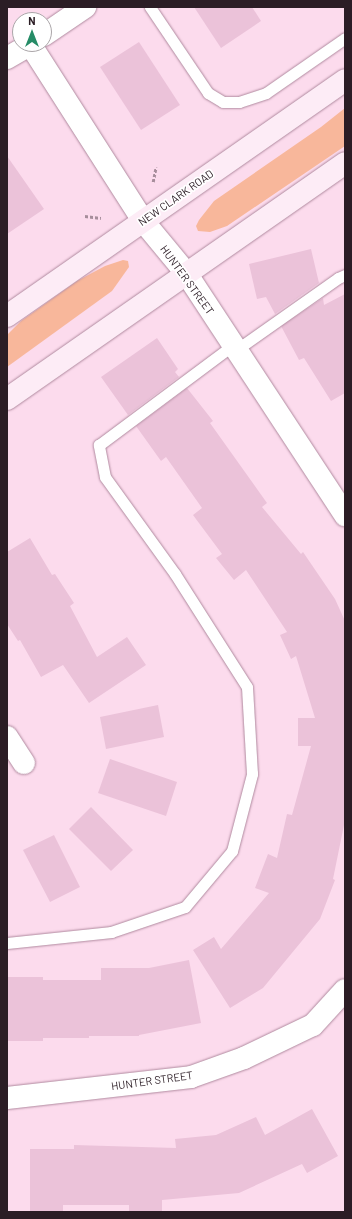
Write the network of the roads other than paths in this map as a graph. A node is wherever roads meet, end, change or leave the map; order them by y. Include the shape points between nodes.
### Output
1 (150, 7) edge
2 (73, 10) edge
3 (52, 28) edge
4 (345, 38) edge
5 (17, 52) edge
6 (35, 52) edge
7 (7, 58) edge
8 (345, 80) edge
9 (345, 163) edge
10 (143, 221) junction
11 (186, 273) junction
12 (345, 275) edge
13 (7, 316) edge
14 (234, 348) junction
15 (7, 399) edge
16 (345, 515) edge
17 (7, 737) edge
18 (24, 763) dead end
19 (7, 943) edge
20 (345, 990) edge
21 (7, 1098) edge

1 - 4 lane via 208,93 223,102 239,102 266,94
2 - 3 street
5 - 7 street
6 - 10 street, HUNTER STREET
8 - 10 main road, NEW CLARK ROAD
9 - 11 main road
10 - 11 street, HUNTER STREET
10 - 13 main road, NEW CLARK ROAD
11 - 14 street, HUNTER STREET
11 - 15 main road
12 - 14 lane
14 - 16 street, HUNTER STREET
14 - 19 lane via 99,445 104,477 175,574 247,687 252,774 232,851 185,908 111,932
17 - 18 street
20 - 21 street, HUNTER STREET via 313,1024 244,1058 191,1077

